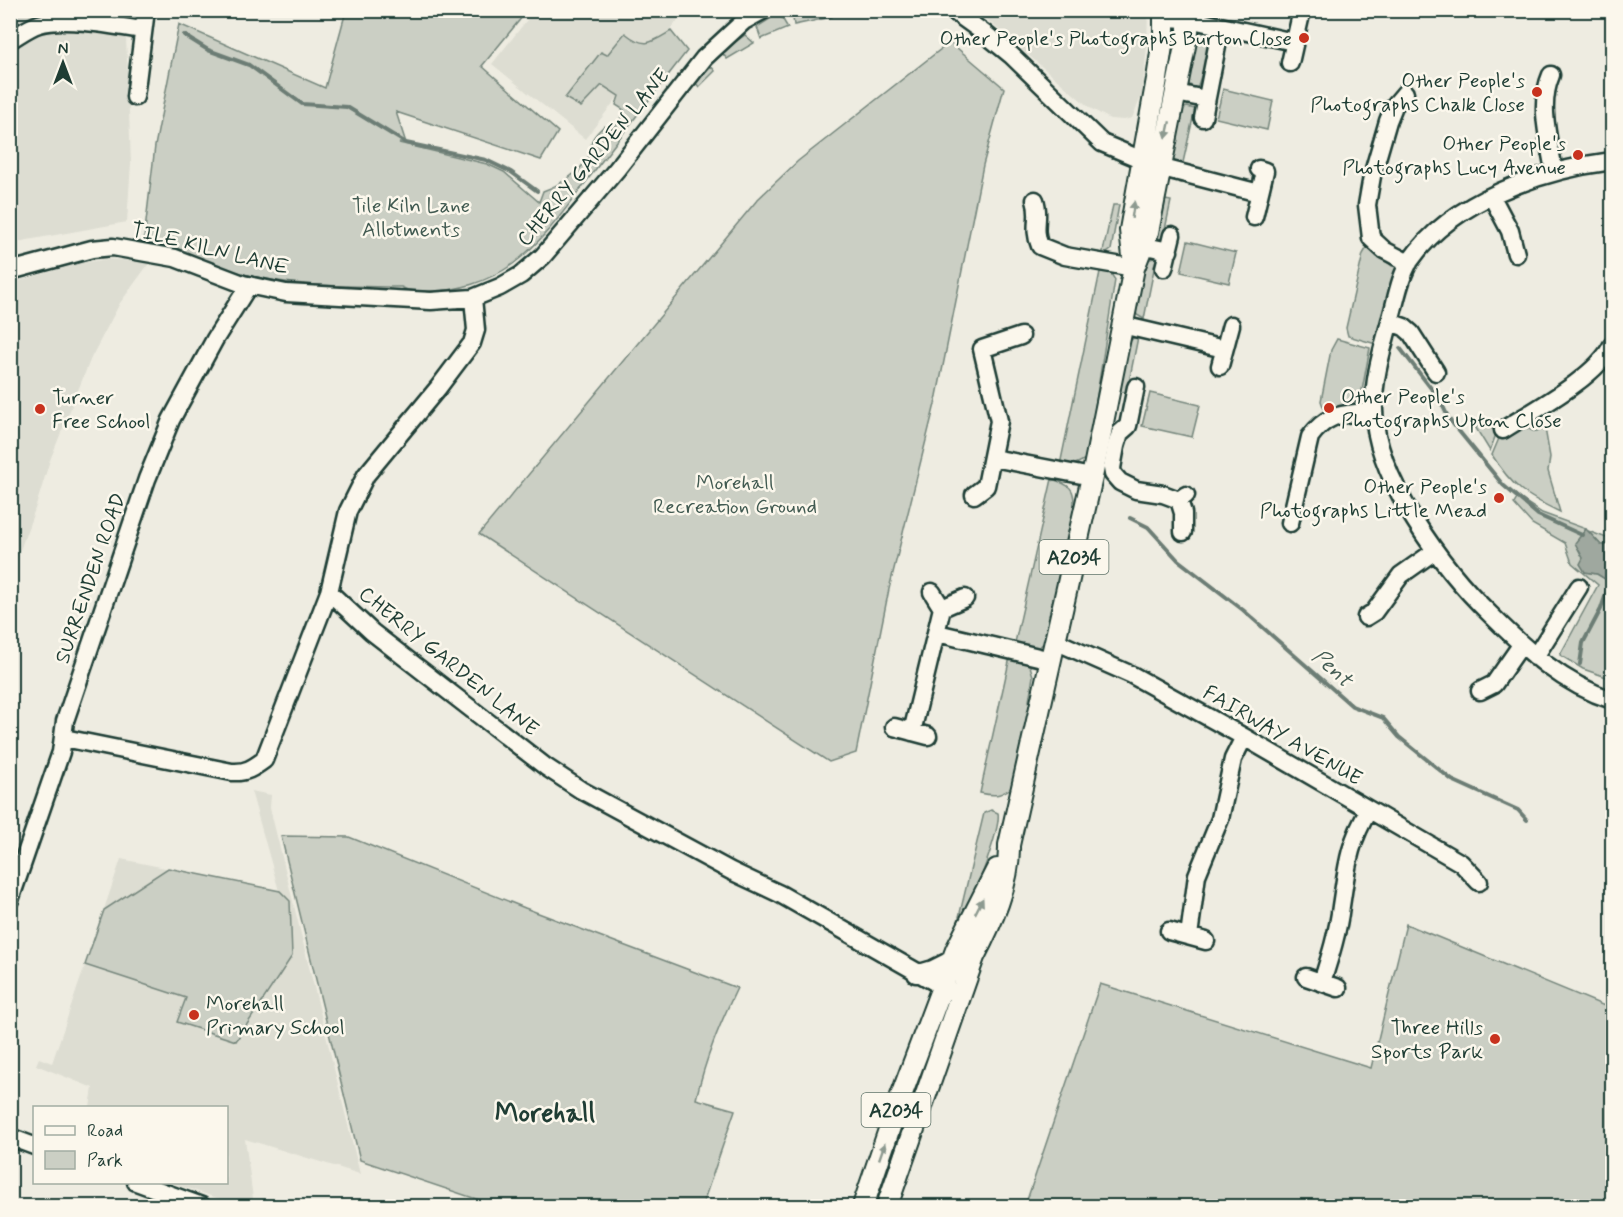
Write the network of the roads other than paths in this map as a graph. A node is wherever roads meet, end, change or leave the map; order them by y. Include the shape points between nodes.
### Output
1 (146, 10) edge
2 (764, 10) edge
3 (952, 10) edge
4 (1302, 10) edge
5 (1164, 14) edge
6 (1188, 15) edge
7 (740, 16) edge
8 (1221, 26) junction
9 (142, 30) junction
10 (10, 40) edge
11 (1294, 42) junction
12 (1290, 63) dead end
13 (1551, 75) dead end
14 (1176, 93) junction
15 (1405, 93) dead end
16 (135, 98) dead end
17 (1206, 99) junction
18 (1203, 118) dead end
19 (1612, 161) edge
20 (1151, 163) junction
21 (1259, 169) dead end
22 (1554, 171) junction
23 (1259, 193) junction
24 (1492, 197) junction
25 (1035, 200) dead end
26 (1254, 217) dead end
27 (1137, 244) junction
28 (1516, 254) dead end
29 (1409, 263) junction
30 (1134, 268) junction
31 (1164, 268) dead end
32 (10, 271) edge
33 (249, 285) junction
34 (473, 298) junction
35 (1390, 322) junction
36 (1122, 325) junction
37 (1231, 325) dead end
38 (1021, 336) dead end
39 (1612, 345) edge
40 (1436, 372) dead end
41 (1136, 387) dead end
42 (1107, 400) junction
43 (1132, 405) junction
44 (1374, 411) junction
45 (1503, 430) dead end
46 (993, 458) junction
47 (1092, 477) junction
48 (974, 495) dead end
49 (1290, 523) dead end
50 (1183, 532) dead end
51 (1435, 551) junction
52 (1580, 587) dead end
53 (329, 592) junction
54 (932, 592) dead end
55 (964, 598) dead end
56 (942, 608) junction
57 (1366, 617) dead end
58 (937, 633) junction
59 (1055, 641) junction
60 (1521, 645) junction
61 (1535, 657) junction
62 (1051, 660) junction
63 (1480, 691) dead end
64 (1612, 700) edge
65 (894, 727) dead end
66 (1244, 736) junction
67 (64, 738) junction
68 (1369, 810) junction
69 (1009, 845) junction
70 (1479, 882) dead end
71 (10, 900) edge
72 (1168, 931) dead end
73 (1189, 936) junction
74 (1206, 941) dead end
75 (953, 958) junction
76 (916, 974) junction
77 (1338, 988) dead end
78 (951, 992) junction
79 (933, 1016) junction
80 (10, 1137) edge
81 (33, 1146) edge
82 (142, 1184) edge
83 (202, 1206) edge
84 (863, 1206) edge
85 (887, 1206) edge

1 - 9 street
2 - 7 street, CHERRY GARDEN LANE
3 - 20 street via 1011,55 1102,142
4 - 11 street
5 - 6 street
5 - 20 main road, A2034
6 - 8 street
6 - 14 main road, A2034
7 - 34 street, CHERRY GARDEN LANE via 549,250 521,275
8 - 11 street
8 - 17 street
9 - 10 street via 51,21 28,28
9 - 16 street
11 - 12 street
13 - 22 street via 1544,102
14 - 17 street
14 -> 20 main road, A2034
15 - 29 street via 1388,121 1367,206 1371,238
17 - 18 street
19 - 22 street
20 - 23 street
20 - 27 main road, A2034 via 1130,230
21 - 23 street via 1265,171
22 - 24 street
23 - 26 street
24 - 28 street via 1510,231
24 - 29 street via 1437,231
25 - 30 street via 1035,234 1040,246 1065,256
27 - 30 main road, A2034
27 - 31 street via 1170,243
29 - 35 street
30 - 36 main road, A2034
32 - 33 street, TILE KILN LANE via 113,247 175,258
33 - 34 street, TILE KILN LANE via 286,293 431,301
33 - 67 street, SURRENDEN ROAD via 171,420 147,479 65,721
34 - 53 street, CHERRY GARDEN LANE via 476,330 472,344 366,475 348,511
35 - 40 street via 1412,333
35 - 44 street via 1377,369
36 - 37 street via 1222,357
36 - 42 main road, A2034
38 - 46 street via 980,342 999,421
39 - 45 street via 1594,368 1533,420
41 - 43 street
42 - 43 street
42 - 47 main road, A2034
43 - 50 street via 1128,426 1120,433 1116,446 1113,474 1136,490 1183,498
44 - 49 street via 1323,421 1310,437 1303,497
44 - 51 street via 1377,434 1393,479
46 - 47 street
46 - 48 street via 986,486
47 - 59 main road, A2034
51 - 57 street via 1401,575
51 - 60 street via 1474,599
52 - 61 street
53 - 67 street via 264,760 253,768 243,773 232,772
53 - 76 street, CHERRY GARDEN LANE via 372,632 581,790 780,894
54 - 56 street
55 - 56 street
56 - 58 street
58 - 62 street
58 - 65 street via 920,734
59 - 62 main road, A2034
59 - 66 street, FAIRWAY AVENUE via 1132,675
60 - 61 street
60 - 63 street via 1494,684
61 - 64 street via 1579,687
62 - 69 main road, A2034
66 - 68 street, FAIRWAY AVENUE
66 - 73 street via 1233,759 1220,819 1197,875
67 - 71 street, SURRENDEN ROAD
68 - 70 street, FAIRWAY AVENUE via 1461,863
68 - 77 street via 1358,827 1346,863 1335,939 1314,980
75 -> 69 main road, A2034
69 - 78 main road, A2034 via 1009,861 988,930
72 - 73 street
73 - 74 street
75 - 76 street
75 - 78 main road, A2034
76 - 78 street, CHERRY GARDEN LANE
76 - 79 street
78 - 79 main road, A2034
78 - 85 main road, A2034
84 -> 79 main road, A2034
80 - 81 street
82 - 83 street

